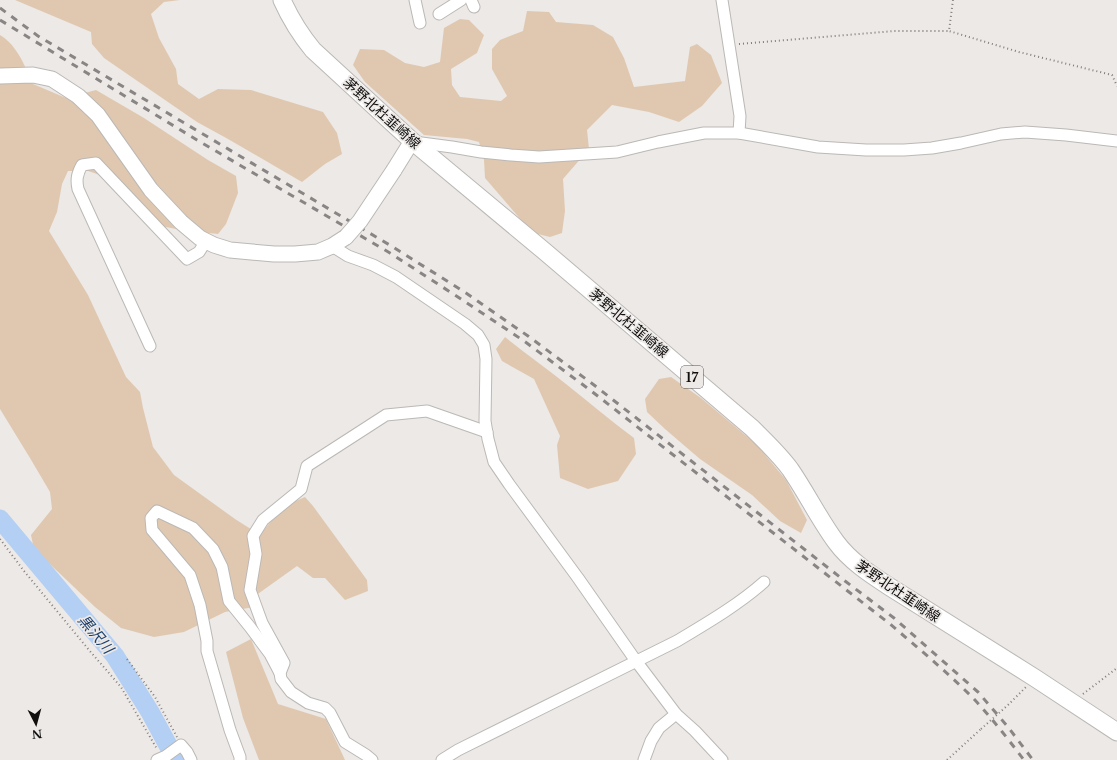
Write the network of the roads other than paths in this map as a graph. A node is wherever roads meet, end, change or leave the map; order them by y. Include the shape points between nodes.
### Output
1 (282, 0) edge
2 (415, 0) edge
3 (461, 0) edge
4 (722, 0) edge
5 (439, 14) dead end
6 (420, 23) dead end
7 (0, 76) edge
8 (739, 133) junction
9 (1117, 141) edge
10 (412, 142) junction
11 (206, 241) junction
12 (332, 246) junction
13 (150, 346) dead end
14 (487, 432) junction
15 (764, 582) dead end
16 (636, 661) junction
17 (280, 673) junction
18 (676, 714) junction
19 (1117, 732) edge
20 (161, 758) edge
21 (191, 760) edge
22 (240, 760) edge
23 (372, 760) edge
24 (442, 760) edge
25 (644, 760) edge
26 (722, 760) edge

1 - 10 main road, 茅野北杜韮崎線 / 17 via 299,33 313,50
2 - 6 street
3 - 5 street
4 - 8 street via 740,116
7 - 11 street via 33,76 52,80 78,96 98,116 151,190 181,222
8 - 9 street via 818,147 866,150 932,148 1001,134 1025,132
8 - 10 street via 704,133 617,152 539,157
10 - 12 street, bridge via 360,221 346,237
10 - 19 main road, 茅野北杜韮崎線 / 17 via 752,428 790,469 836,542 861,568
11 - 12 street via 230,250 274,254 318,252
11 - 13 street via 199,252 187,259 96,163 82,165 78,174 78,189
12 - 14 street via 348,256 396,277 478,335 484,345 486,359
14 - 16 street via 494,462
14 - 17 street via 427,411 386,416 307,466 302,489 263,520 253,536 256,554 250,590 262,623 284,663
15 - 16 street via 712,620
16 - 18 street
16 - 24 street
17 - 22 street via 270,654 230,601 222,567 213,549 193,528 157,511 151,518 152,530 190,575 201,613 207,651
17 - 23 street via 281,679 291,692 325,708 345,742
18 - 25 street via 659,728
18 - 26 street via 696,731
20 - 21 street via 179,747 187,752

